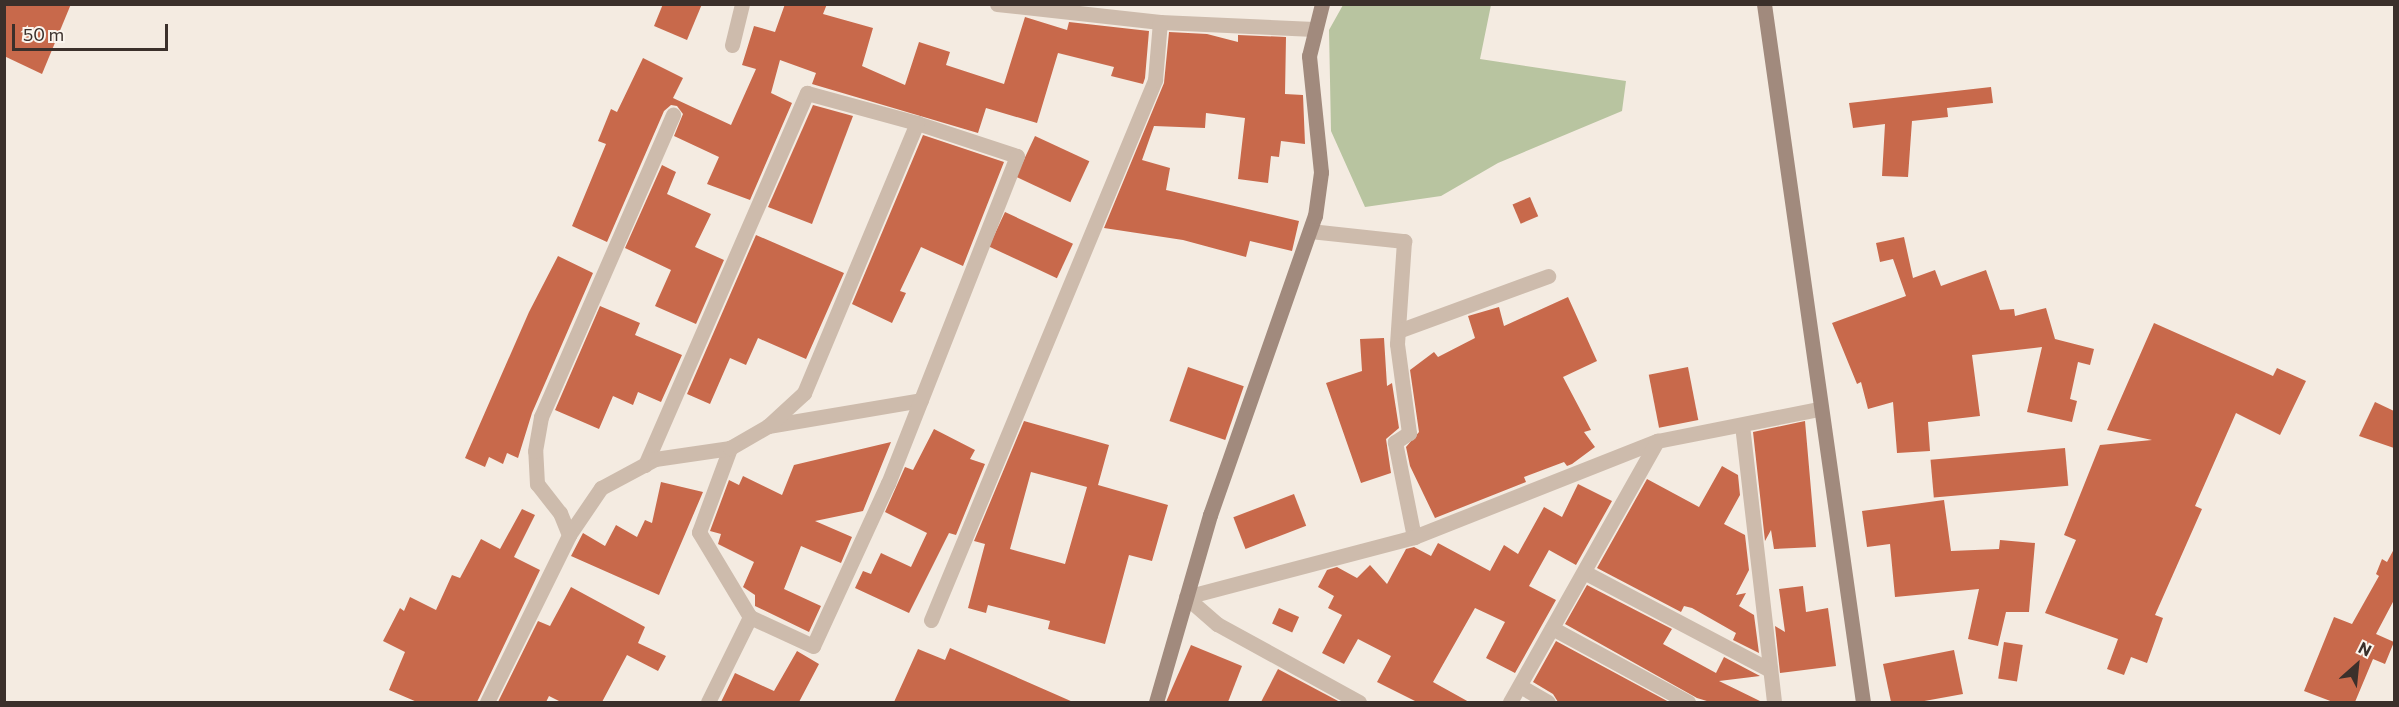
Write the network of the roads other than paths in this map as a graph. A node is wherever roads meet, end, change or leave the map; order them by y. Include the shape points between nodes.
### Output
1 (741, 4) edge
2 (997, 4) edge
3 (1322, 4) edge
4 (1764, 4) edge
5 (1160, 22) junction
6 (1314, 29) junction
7 (732, 45) dead end
8 (673, 114) dead end
9 (917, 123) junction
10 (1310, 231) junction
11 (1548, 276) dead end
12 (1398, 331) junction
13 (921, 400) junction
14 (1818, 409) junction
15 (1742, 424) junction
16 (768, 426) junction
17 (1657, 441) junction
18 (730, 448) junction
19 (645, 465) junction
20 (569, 535) junction
21 (1414, 537) junction
22 (1584, 572) junction
23 (1186, 597) junction
24 (750, 618) junction
25 (931, 620) dead end
26 (1552, 628) junction
27 (1770, 670) junction
28 (1520, 686) junction
29 (487, 702) edge
30 (708, 702) edge
31 (1156, 702) edge
32 (1359, 702) edge
33 (1510, 702) edge
34 (1548, 702) edge
35 (1688, 702) edge
36 (1774, 702) edge
37 (1863, 702) edge

1 - 7 street
2 - 5 street
3 - 6 street
4 - 14 street
5 - 6 street
5 - 25 street via 1155,80
6 - 10 street via 1309,56 1321,172
8 - 20 street via 541,417 535,451 537,484 560,513
9 - 13 street via 1017,156
9 - 16 street via 804,393
9 - 19 street via 807,93
10 - 12 street via 1404,241
10 - 23 street via 1210,515
11 - 12 street
12 - 21 street via 1409,433 1395,442
13 - 16 street
13 - 24 street via 888,483 813,646
14 - 15 street
14 - 37 street
15 - 17 street
15 - 27 street
16 - 18 street
17 - 21 street
17 - 22 street
18 - 19 street via 655,459
18 - 24 street via 699,532
19 - 20 street via 601,488
20 - 29 street
21 - 23 street
22 - 26 street
22 - 27 street
23 - 31 street
23 - 32 street via 1217,624
24 - 30 street
26 - 28 street
26 - 35 street
27 - 36 street
28 - 33 street
28 - 34 street

